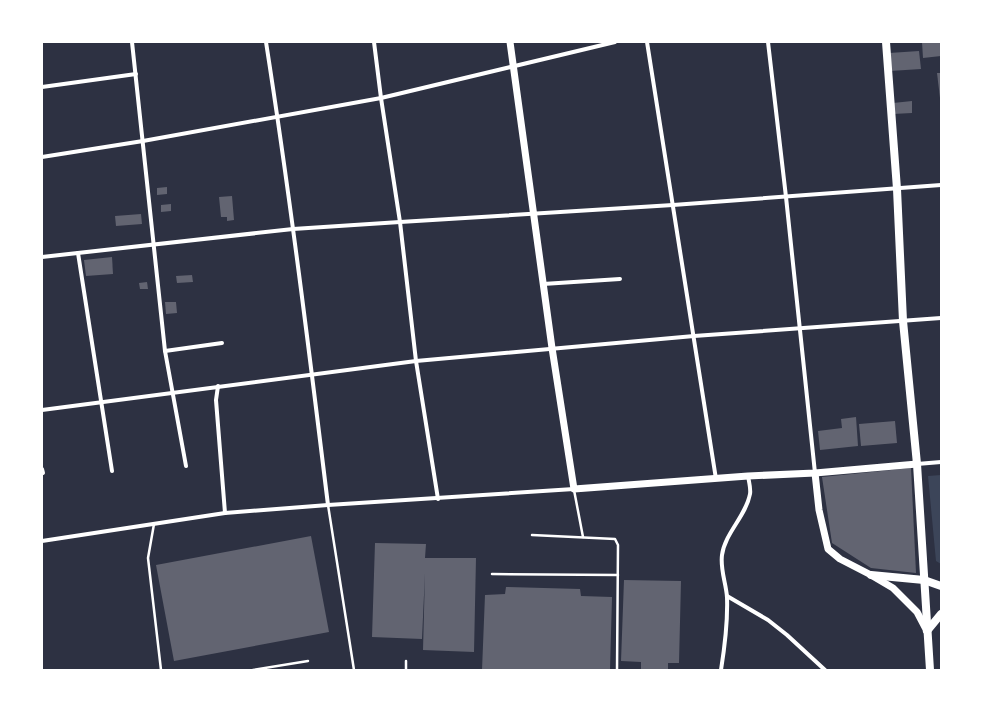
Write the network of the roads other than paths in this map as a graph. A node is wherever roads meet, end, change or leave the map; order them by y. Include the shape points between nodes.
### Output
1 (132, 42) edge
2 (266, 42) edge
3 (374, 42) edge
4 (510, 42) edge
5 (615, 42) edge
6 (647, 42) edge
7 (768, 42) edge
8 (886, 42) edge
9 (513, 66) junction
10 (136, 74) junction
11 (42, 87) edge
12 (381, 98) junction
13 (278, 118) junction
14 (143, 141) junction
15 (42, 157) edge
16 (941, 184) edge
17 (897, 189) junction
18 (786, 198) junction
19 (673, 205) junction
20 (533, 214) junction
21 (400, 222) junction
22 (293, 229) junction
23 (154, 245) junction
24 (78, 253) junction
25 (42, 257) edge
26 (620, 279) dead end
27 (543, 284) junction
28 (941, 318) edge
29 (903, 321) junction
30 (799, 329) junction
31 (694, 336) junction
32 (222, 343) dead end
33 (552, 348) junction
34 (165, 351) junction
35 (416, 361) junction
36 (312, 374) junction
37 (218, 386) junction
38 (172, 394) junction
39 (100, 403) junction
40 (42, 410) edge
41 (941, 462) edge
42 (916, 464) junction
43 (186, 466) dead end
44 (42, 470) edge
45 (112, 471) dead end
46 (42, 473) edge
47 (815, 473) junction
48 (748, 476) junction
49 (716, 479) junction
50 (574, 489) junction
51 (438, 499) junction
52 (328, 505) junction
53 (225, 513) junction
54 (154, 524) junction
55 (532, 535) dead end
56 (583, 537) junction
57 (42, 541) edge
58 (492, 574) dead end
59 (618, 575) junction
60 (871, 575) junction
61 (924, 580) junction
62 (941, 586) edge
63 (727, 596) junction
64 (941, 614) edge
65 (927, 631) junction
66 (308, 661) dead end
67 (406, 661) dead end
68 (161, 670) edge
69 (253, 670) edge
70 (354, 670) edge
71 (406, 670) edge
72 (617, 670) edge
73 (721, 670) edge
74 (825, 670) edge
75 (930, 670) edge

1 - 10 street
2 - 13 street
3 - 12 street
4 - 9 main road
5 - 9 street
6 - 19 street
7 - 18 street
8 - 17 main road
9 - 12 street
9 - 20 main road
10 - 11 street
10 - 14 street
12 - 13 street
12 - 21 street
13 - 14 street
13 - 22 street
14 - 15 street
14 - 23 street
16 - 17 street
17 - 18 street
17 - 29 main road
18 - 19 street
18 - 30 street
19 - 20 street
19 - 31 street
20 - 21 street
20 - 27 main road
21 - 22 street
21 - 35 street
22 - 23 street
22 - 36 street
23 - 24 street
23 - 34 street
24 - 25 street
24 - 39 street
26 - 27 street
27 - 33 main road
28 - 29 street
29 - 30 street
29 - 42 main road
30 - 31 street
30 - 47 street
31 - 33 street
31 - 49 street
32 - 34 street
33 - 35 street
33 - 50 main road
34 - 38 street
35 - 36 street
35 - 51 street
36 - 37 street
36 - 52 street
37 - 38 street
37 - 53 street via 216,400
38 - 39 street
38 - 43 street
39 - 40 street
39 - 45 street
41 - 42 street
42 - 47 main road
42 - 61 main road
44 - 46 street
47 - 48 main road
47 - 60 main road via 819,510 828,549 840,559
48 - 49 main road
48 - 63 street via 750,493 746,507 722,554
49 - 50 main road
50 - 51 street
50 - 56 lane
51 - 52 street
52 - 53 street
52 - 70 lane
53 - 54 street
54 - 57 street
54 - 68 lane via 148,558
55 - 56 lane
56 - 59 lane via 615,539 618,545
58 - 59 lane
59 - 72 lane
60 - 61 main road
60 - 65 main road via 893,588 908,602 917,612
61 - 62 main road
61 - 65 main road
63 - 73 street via 726,640
63 - 74 street via 768,620
64 - 65 main road
65 - 75 main road
66 - 69 lane
67 - 71 lane

